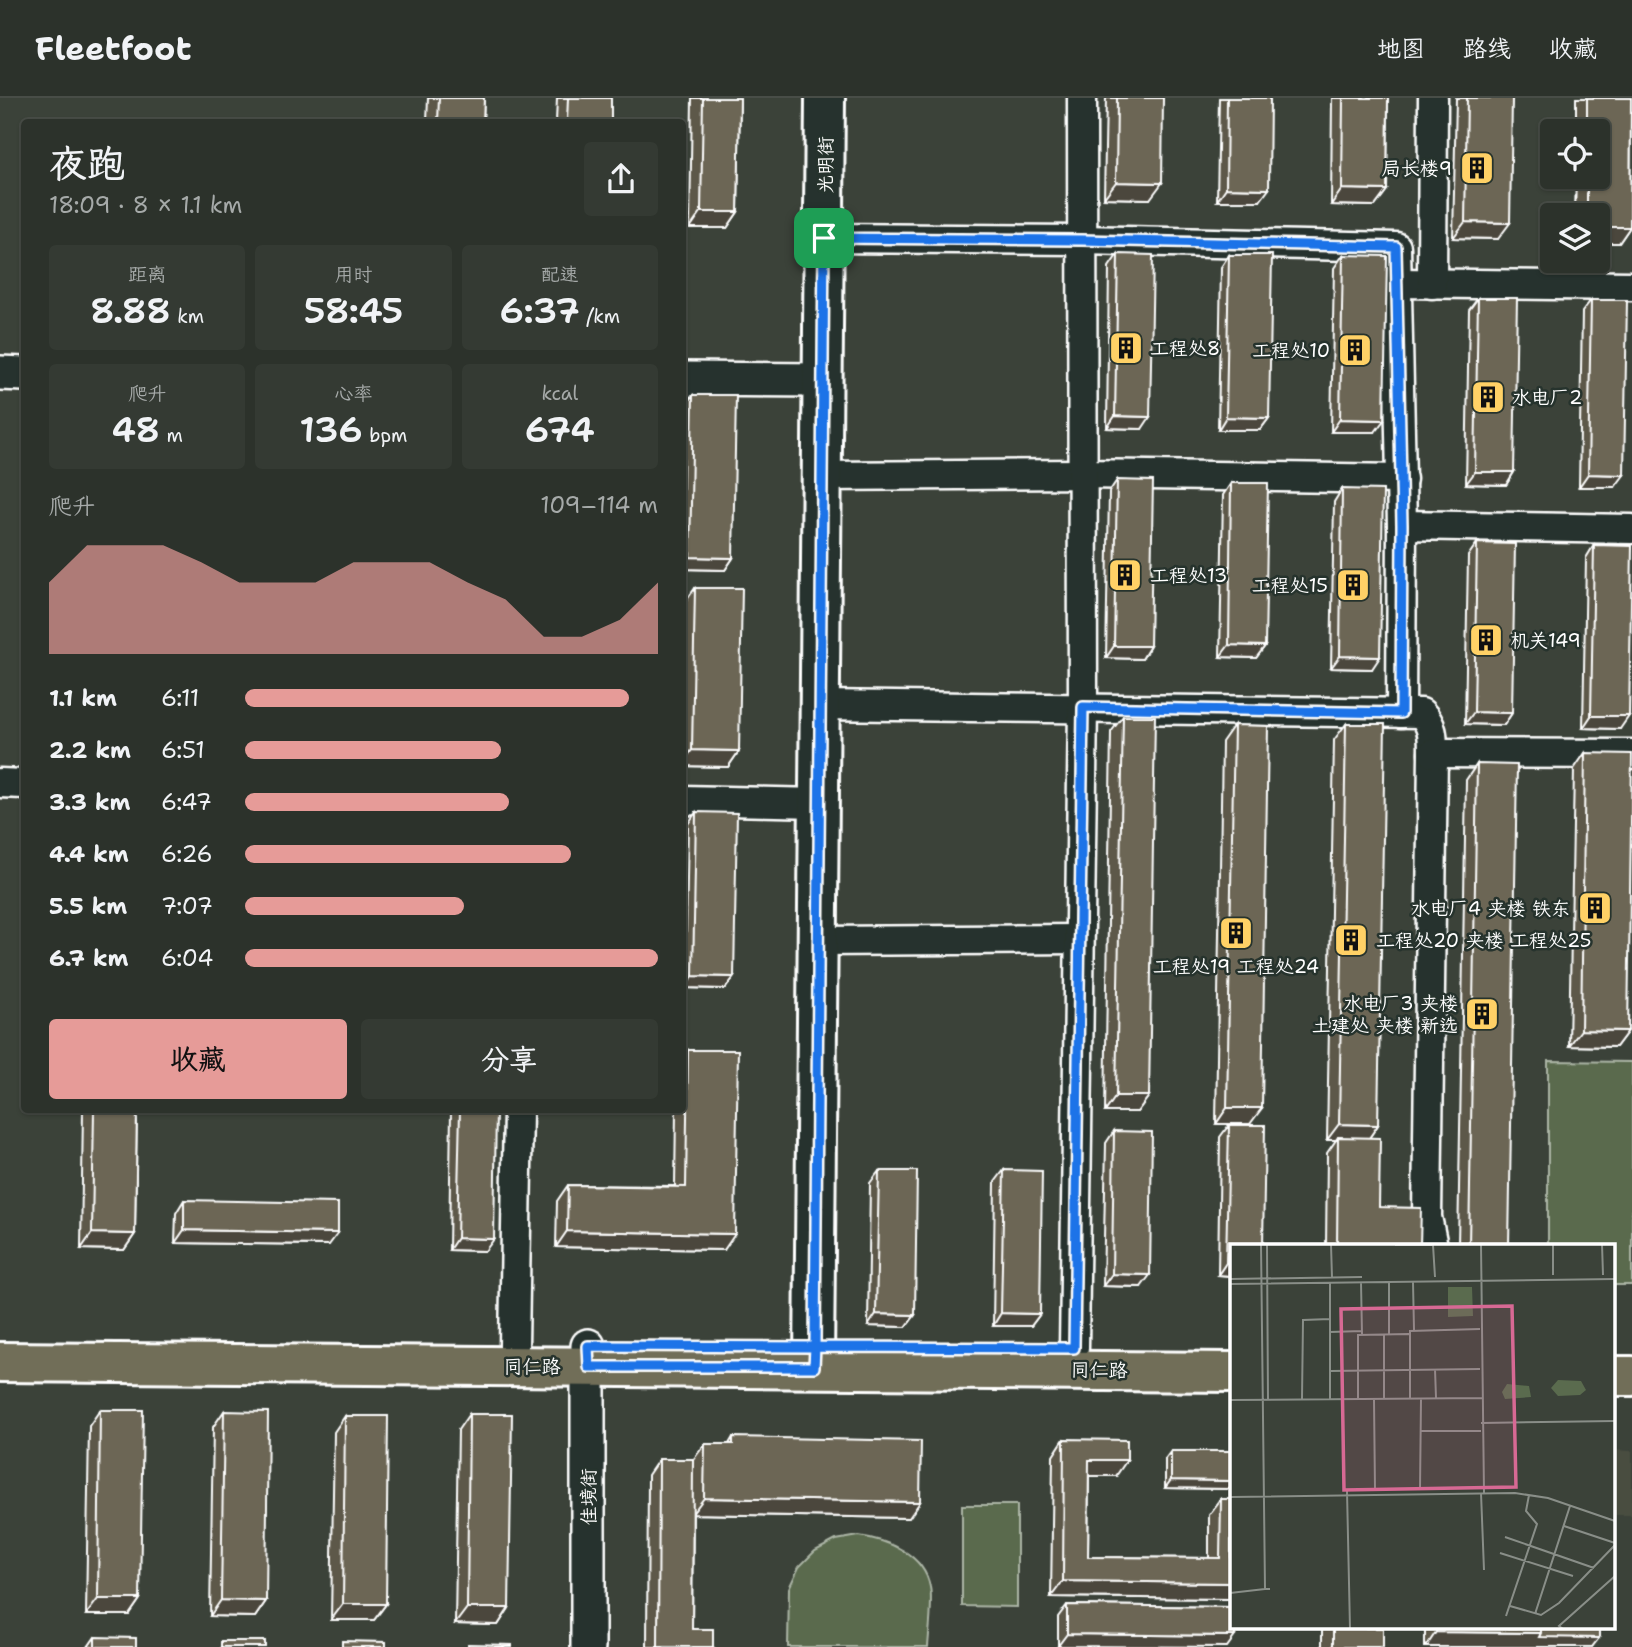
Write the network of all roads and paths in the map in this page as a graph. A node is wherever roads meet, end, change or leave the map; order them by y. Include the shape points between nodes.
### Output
1 (825, 98) edge
2 (1082, 98) edge
3 (1433, 98) edge
4 (824, 238) junction
5 (1082, 240) junction
6 (1398, 284) junction
7 (1432, 284) junction
8 (1632, 286) edge
9 (0, 373) edge
10 (21, 373) edge
11 (686, 379) edge
12 (823, 380) junction
13 (1083, 474) junction
14 (822, 476) junction
15 (1402, 479) junction
16 (1402, 525) junction
17 (1632, 529) edge
18 (821, 705) junction
19 (1083, 707) junction
20 (1401, 713) junction
21 (1433, 752) junction
22 (1632, 754) edge
23 (0, 783) edge
24 (21, 784) edge
25 (686, 800) edge
26 (820, 803) junction
27 (1078, 939) junction
28 (818, 941) junction
29 (518, 1113) edge
30 (1433, 1244) edge
31 (0, 1344) edge
32 (514, 1346) junction
33 (1074, 1348) junction
34 (1230, 1349) edge
35 (1614, 1350) edge
36 (1632, 1351) edge
37 (589, 1356) junction
38 (815, 1357) junction
39 (0, 1362) edge
40 (1230, 1372) edge
41 (1614, 1376) edge
42 (1632, 1376) edge
43 (588, 1647) edge

1 - 4 main road, 光明街
2 - 5 street
3 - 7 street
4 - 5 street
4 - 12 main road, 光明街
5 - 6 street via 1396,247
5 - 13 street
6 - 7 street
6 - 15 street
7 - 8 street
9 - 10 street
11 - 12 street
12 - 14 main road, 光明街
13 - 14 street
13 - 15 street
13 - 19 street
14 - 18 main road, 光明街
15 - 16 street
16 - 17 street
16 - 20 street
18 - 19 street
18 - 26 main road, 光明街
19 - 20 street
19 - 27 street
20 - 21 street via 1421,713 1429,721
21 - 22 street
21 - 30 street via 1427,1203
23 - 24 street
25 - 26 street
26 - 28 main road, 光明街
27 - 28 street
27 - 33 street
28 - 38 main road, 光明街
29 - 32 street
31 - 32 main road, 同仁路
32 - 37 main road, 同仁路
33 - 34 main road, 同仁路
33 - 38 main road, 同仁路
35 - 36 main road
37 - 38 main road, 同仁路
37 - 39 main road, 同仁路
37 - 43 street, 佳境街
38 - 40 main road, 同仁路
41 - 42 main road

